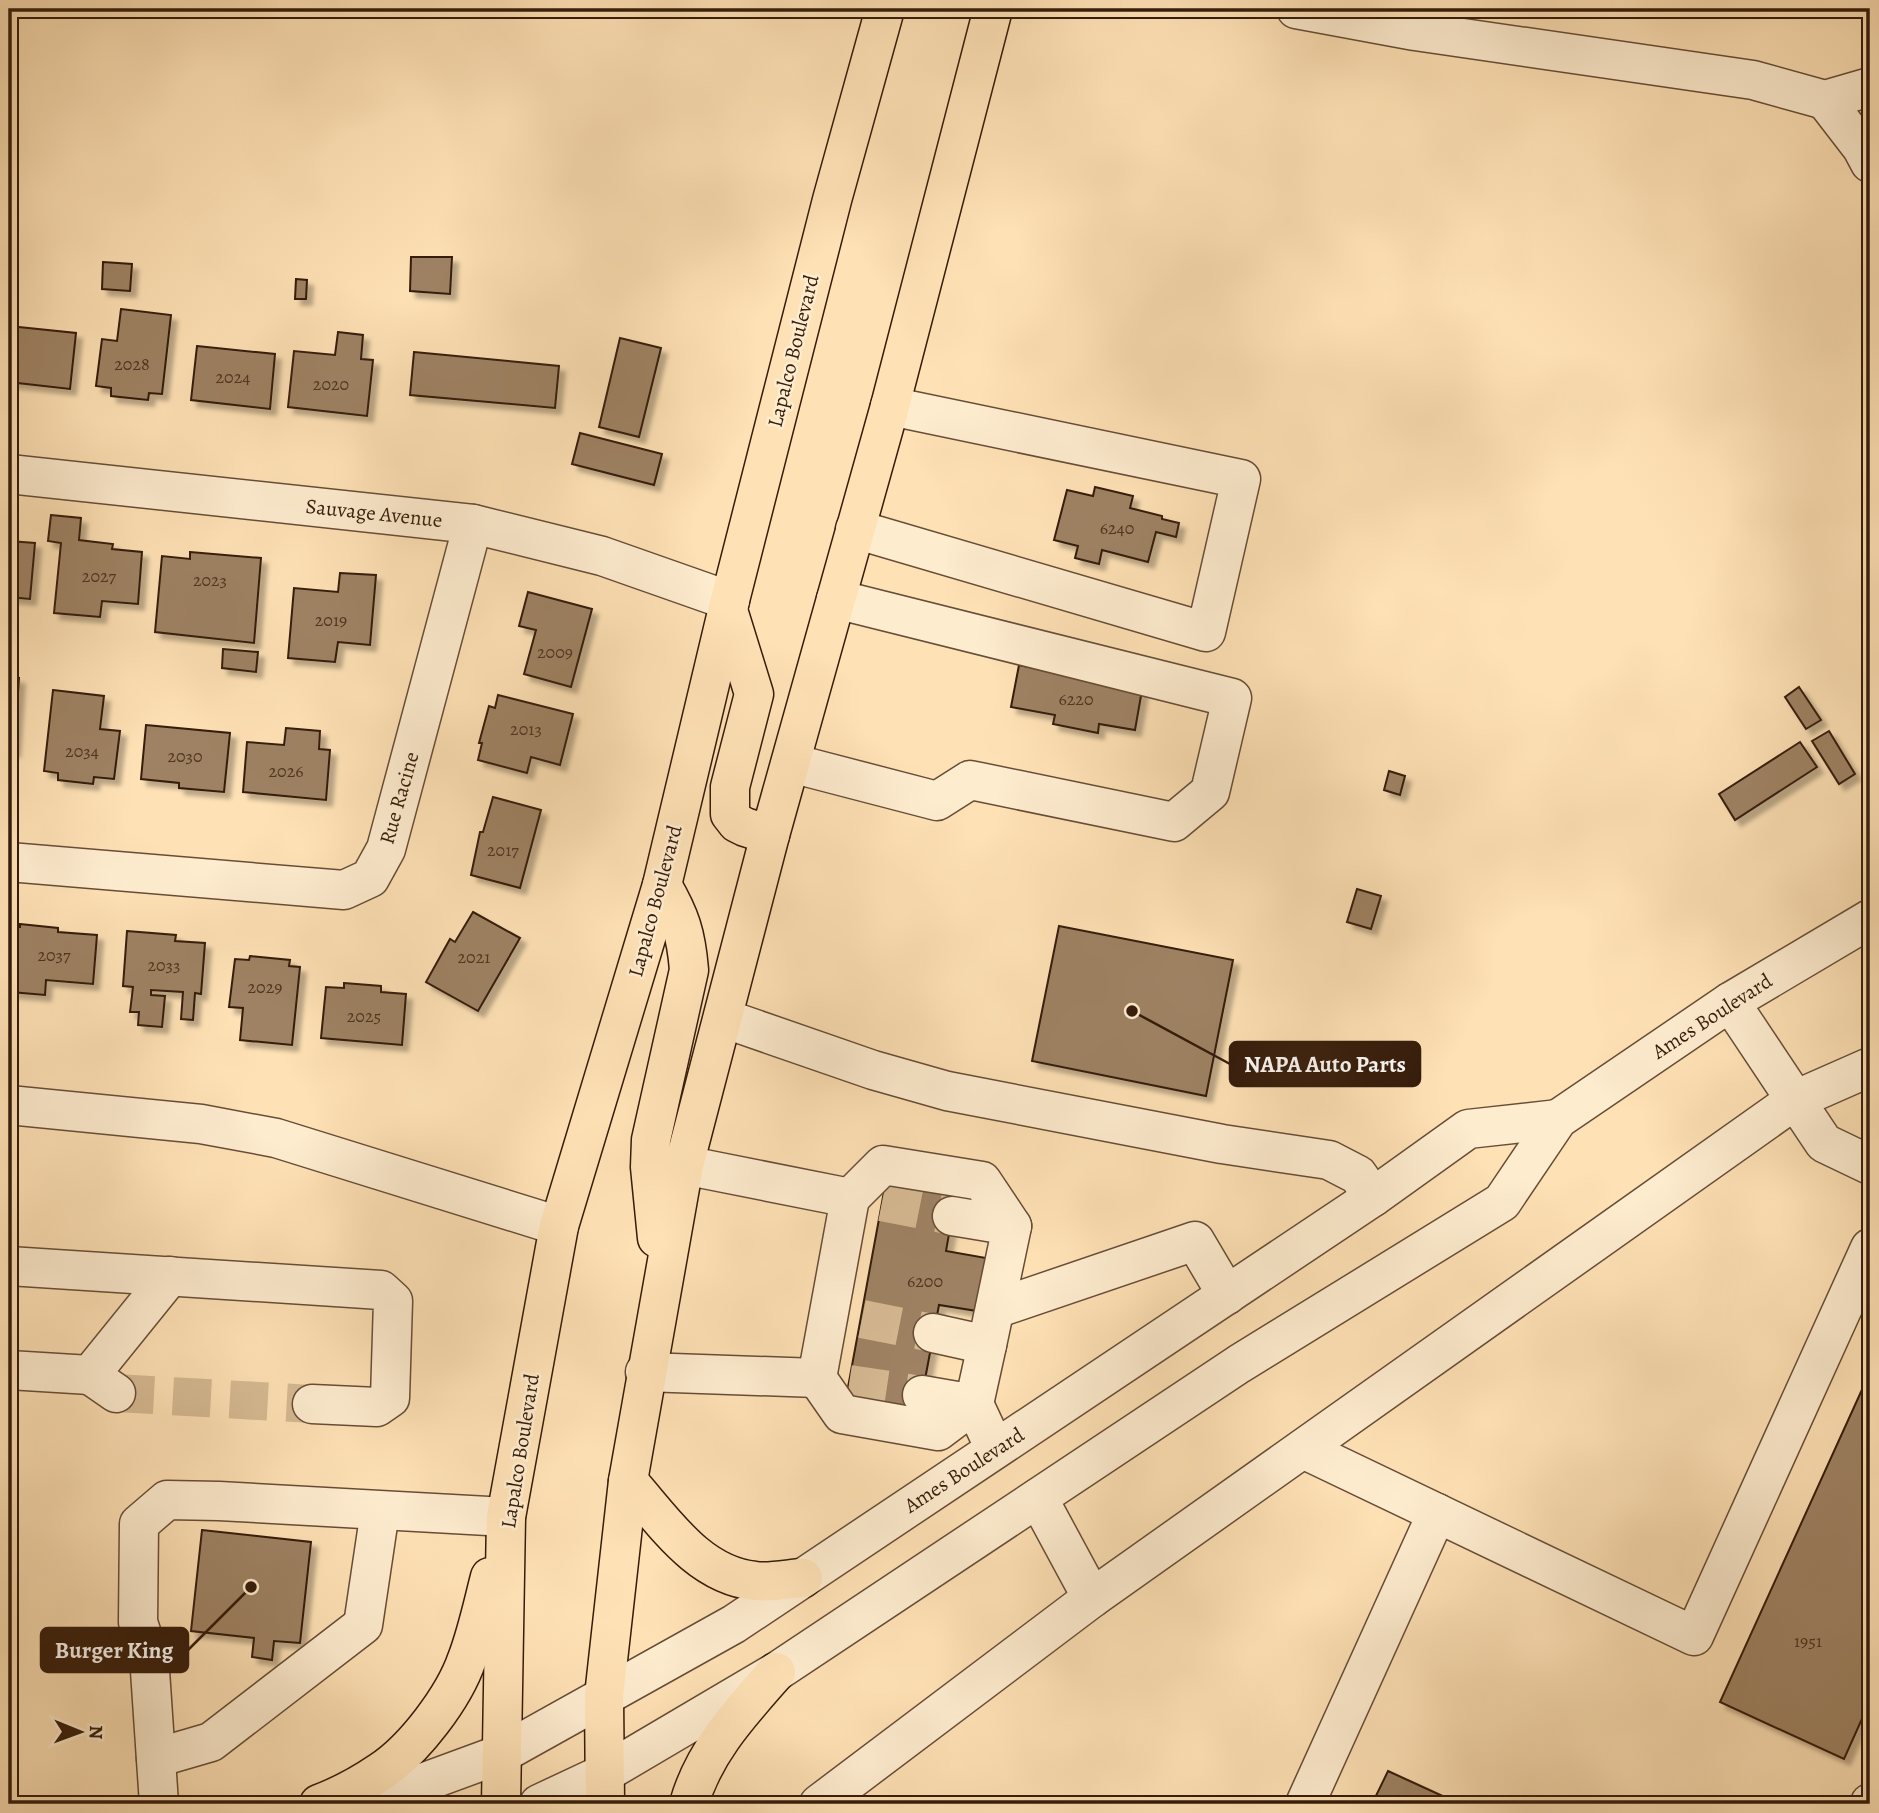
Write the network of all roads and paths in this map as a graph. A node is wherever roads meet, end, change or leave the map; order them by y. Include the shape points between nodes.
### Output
1 (993, 9) edge
2 (1296, 9) edge
3 (885, 10) edge
4 (1870, 87) edge
5 (1825, 100) junction
6 (1870, 163) edge
7 (890, 406) junction
8 (9, 474) edge
9 (473, 524) junction
10 (855, 529) junction
11 (836, 598) junction
12 (729, 604) junction
13 (791, 763) junction
14 (770, 835) junction
15 (9, 862) edge
16 (662, 885) junction
17 (1870, 919) edge
18 (1730, 1002) junction
19 (723, 1018) junction
20 (1870, 1067) edge
21 (1795, 1100) junction
22 (9, 1105) edge
23 (1558, 1119) junction
24 (684, 1165) junction
25 (1870, 1165) edge
26 (1373, 1197) junction
27 (866, 1200) junction
28 (952, 1216) tunnel mouth
29 (559, 1226) junction
30 (1012, 1226) junction
31 (1870, 1248) edge
32 (9, 1266) edge
33 (170, 1276) junction
34 (661, 1286) junction
35 (1227, 1294) junction
36 (991, 1327) junction
37 (933, 1333) tunnel mouth
38 (9, 1370) edge
39 (645, 1372) junction
40 (833, 1381) junction
41 (922, 1395) tunnel mouth
42 (312, 1404) tunnel mouth
43 (974, 1404) junction
44 (995, 1449) junction
45 (1303, 1449) junction
46 (628, 1481) junction
47 (1038, 1498) junction
48 (380, 1511) junction
49 (1437, 1513) junction
50 (506, 1517) junction
51 (803, 1578) junction
52 (1092, 1598) junction
53 (776, 1672) junction
54 (604, 1696) junction
55 (501, 1754) junction
56 (156, 1759) junction
57 (604, 1789) edge
58 (159, 1804) edge
59 (319, 1804) edge
60 (355, 1804) edge
61 (501, 1804) edge
62 (539, 1804) edge
63 (689, 1804) edge
64 (820, 1804) edge
65 (1306, 1804) edge

1 - 7 main road
2 - 5 street via 1753,80
3 - 12 main road, Lapalco Boulevard
4 - 5 street
5 - 6 street
7 - 10 main road
7 - 10 street via 1241,480 1206,632
8 - 9 street, Sauvage Avenue
9 - 12 street, Sauvage Avenue via 602,556
9 - 15 street, Rue Racine via 386,849 370,878 344,890
10 - 11 main road
11 - 13 main road
11 - 13 street via 1232,698 1210,792 1174,822 970,780 937,801
12 - 14 main road via 754,694 730,787 730,814 737,823
12 - 16 main road, Lapalco Boulevard
13 - 14 main road
14 - 19 main road
16 - 29 main road, Lapalco Boulevard
16 - 34 main road via 679,915 690,970 651,1140
17 - 18 street, Ames Boulevard
18 - 21 street
18 - 23 street, Ames Boulevard
19 - 24 main road
19 - 26 street via 947,1091 1328,1160 1358,1175
20 - 21 street
21 - 25 street via 1824,1143
21 - 45 street
22 - 29 street via 201,1124 276,1138
23 - 26 street, Ames Boulevard via 1468,1129
23 - 47 street, Ames Boulevard via 1502,1202 1239,1364
24 - 27 street
24 - 34 main road
26 - 35 street, Ames Boulevard
27 - 30 street via 883,1165 982,1181
27 - 40 street
28 - 30 street
29 - 50 main road, Lapalco Boulevard
30 - 36 street
31 - 49 street via 1694,1636
32 - 33 street
33 - 38 street via 103,1384
33 - 42 street via 380,1290 393,1301 390,1398 377,1407
34 - 39 main road
35 - 36 street via 1195,1241
35 - 44 street, Ames Boulevard
36 - 37 street
36 - 43 street
39 - 40 street
39 - 46 main road
40 - 43 street via 842,1415 938,1431
41 - 43 street
43 - 44 street
44 - 51 street, Ames Boulevard
45 - 49 street
45 - 52 street
46 - 51 main road via 711,1568 756,1581
46 - 54 main road
47 - 52 street
47 - 53 street, Ames Boulevard
48 - 50 street
48 - 56 street via 363,1625 211,1742
48 - 56 street via 167,1500 139,1524 138,1622 149,1656
49 - 65 street
50 - 55 main road, Lapalco Boulevard
50 - 59 main road via 467,1661 434,1720 382,1771
51 - 54 street, Ames Boulevard via 734,1624
52 - 64 street
53 - 57 street, Ames Boulevard
53 - 63 main road via 721,1736
54 - 55 street, Ames Boulevard
54 - 57 main road
55 - 60 street, Ames Boulevard
55 - 61 main road, Lapalco Boulevard
56 - 58 street
57 - 62 street, Ames Boulevard

